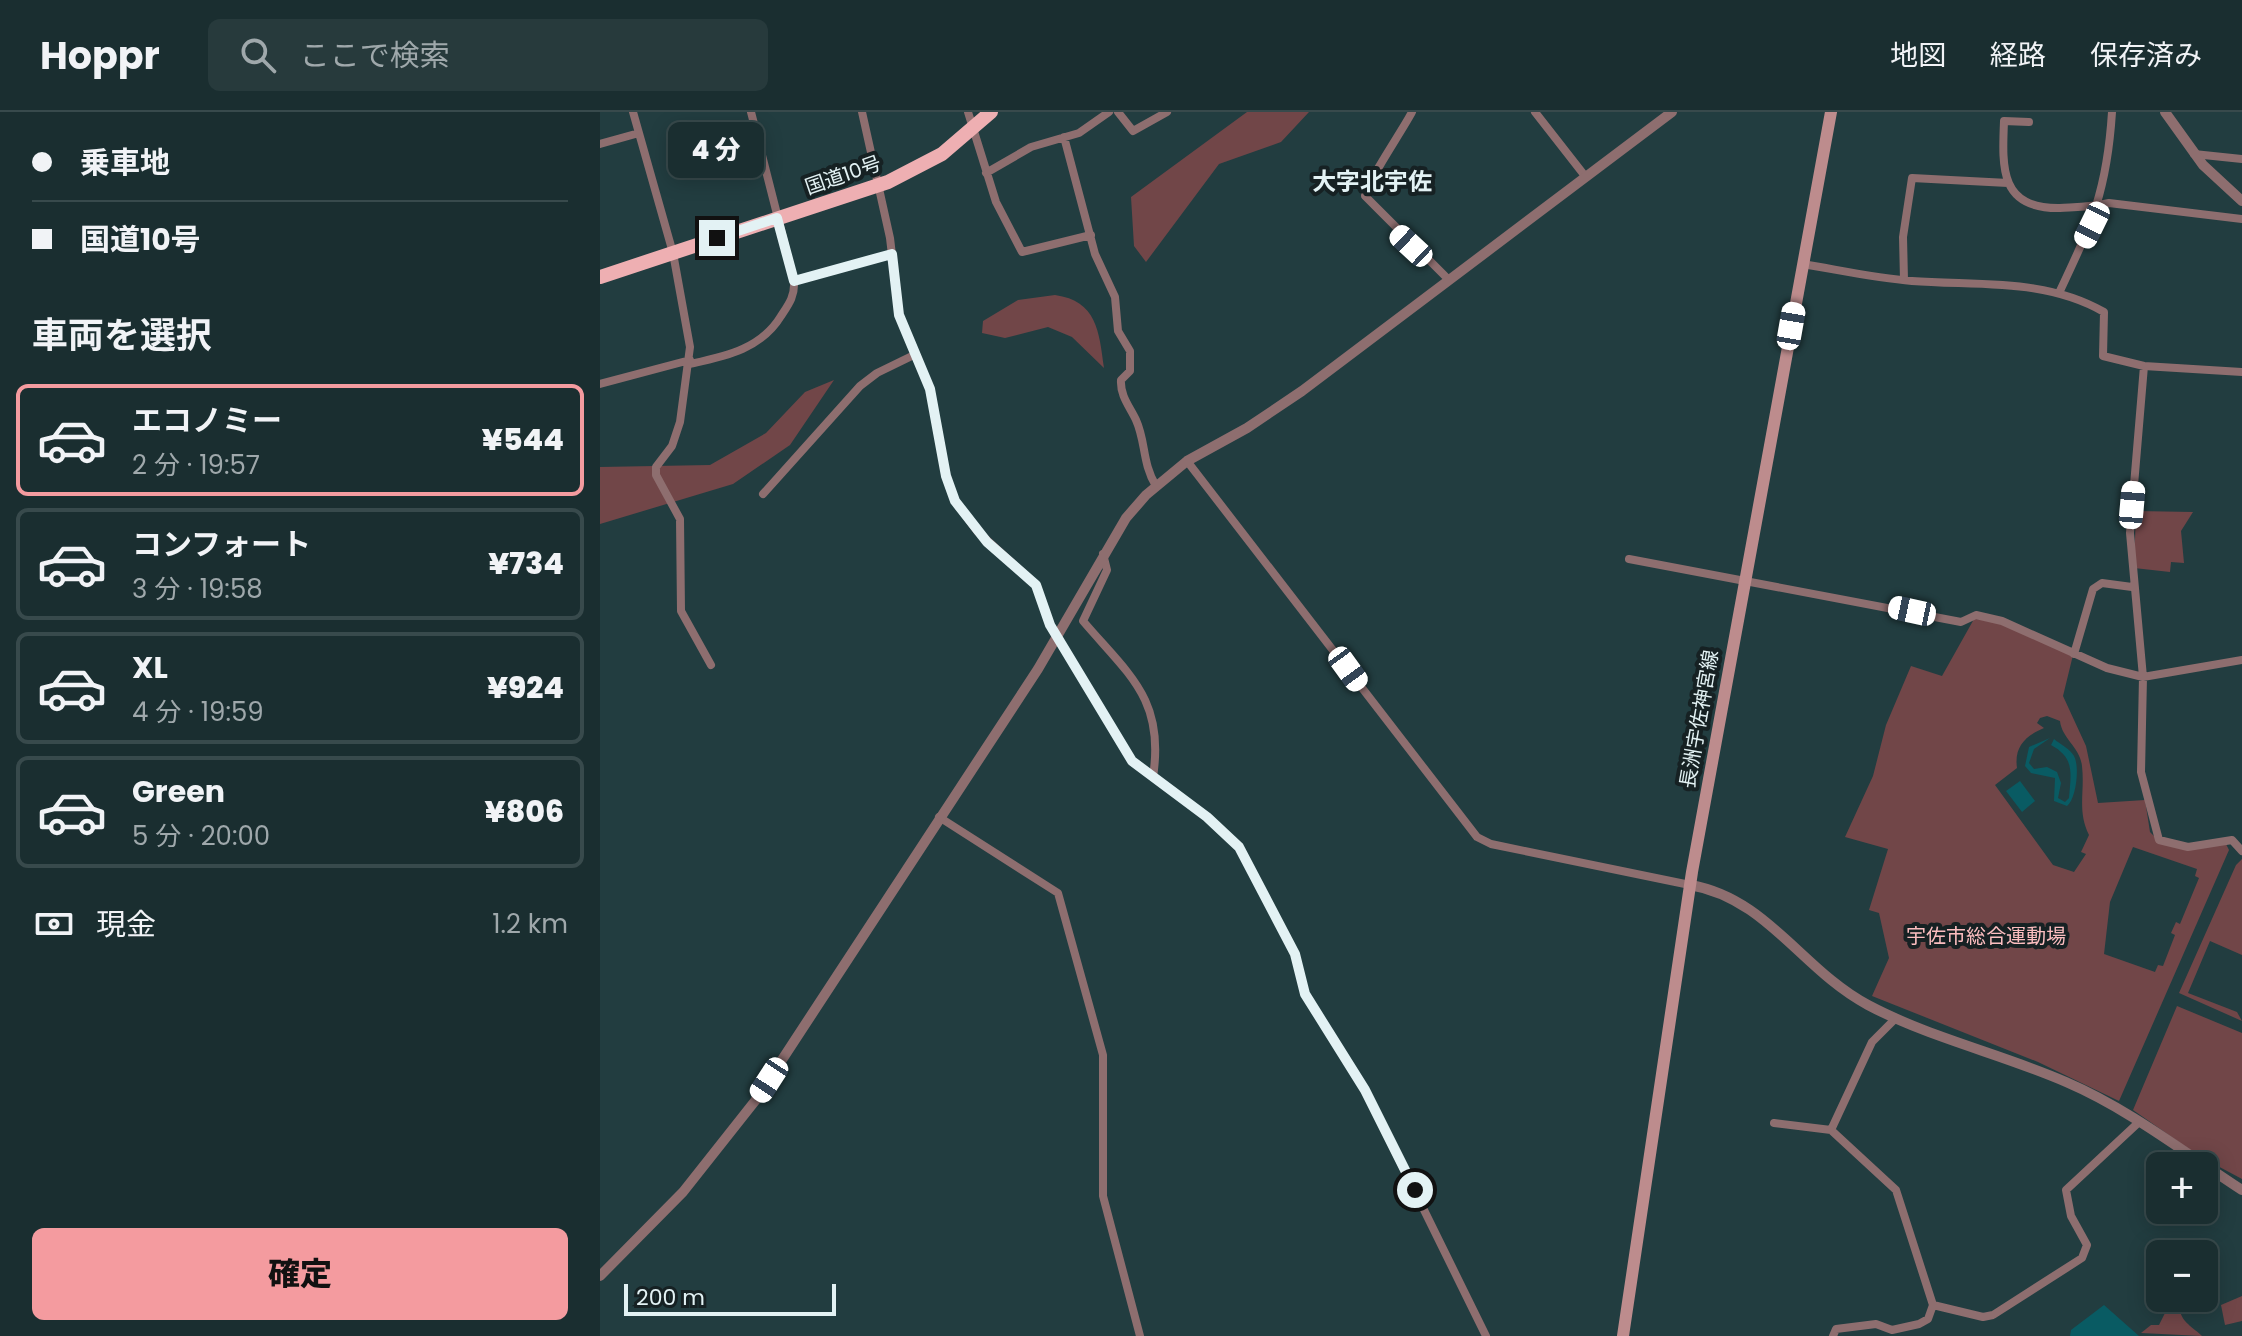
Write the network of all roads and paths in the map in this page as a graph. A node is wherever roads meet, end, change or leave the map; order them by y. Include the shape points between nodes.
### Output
1 (633, 112) edge
2 (751, 112) edge
3 (862, 112) edge
4 (968, 112) edge
5 (991, 112) edge
6 (1109, 112) edge
7 (1118, 112) edge
8 (1167, 112) edge
9 (1412, 112) edge
10 (1535, 112) edge
11 (1672, 112) edge
12 (1831, 112) edge
13 (2112, 112) edge
14 (2165, 112) edge
15 (2029, 122) dead end
16 (972, 130) junction
17 (639, 133) junction
18 (1064, 137) junction
19 (600, 144) edge
20 (2194, 154) junction
21 (2242, 159) edge
22 (986, 173) junction
23 (1585, 176) junction
24 (2008, 183) junction
25 (878, 185) junction
26 (2242, 201) edge
27 (2098, 206) junction
28 (777, 218) junction
29 (2242, 219) edge
30 (1091, 235) junction
31 (673, 253) junction
32 (892, 254) junction
33 (1802, 264) junction
34 (600, 277) edge
35 (1449, 280) junction
36 (1904, 280) junction
37 (794, 281) junction
38 (2059, 293) junction
39 (916, 354) junction
40 (690, 362) junction
41 (2144, 366) junction
42 (2242, 372) edge
43 (600, 384) edge
44 (1187, 461) junction
45 (1156, 486) junction
46 (763, 494) dead end
47 (1103, 554) junction
48 (1629, 559) dead end
49 (1745, 580) junction
50 (2132, 587) junction
51 (1057, 637) junction
52 (2074, 654) junction
53 (2242, 660) edge
54 (711, 665) dead end
55 (2143, 677) junction
56 (1153, 777) junction
57 (939, 817) junction
58 (2242, 851) edge
59 (1690, 885) junction
60 (1896, 1018) junction
61 (1774, 1123) dead end
62 (2138, 1123) junction
63 (1831, 1130) junction
64 (2242, 1190) edge
65 (600, 1276) edge
66 (1933, 1305) junction
67 (1140, 1336) edge
68 (1486, 1336) edge
69 (1623, 1336) edge
70 (1833, 1336) edge

1 - 17 street
2 - 28 street
3 - 25 street
4 - 16 street
5 - 16 highway, 国道10号
6 - 18 street
7 - 8 street via 1133,131
9 - 35 street via 1365,196
10 - 23 street
11 - 23 street
12 - 33 main road, 長洲宇佐神宮線
13 - 27 street
14 - 20 street
15 - 24 street via 2004,121
16 - 22 street
16 - 25 highway, 国道10号 via 923,165
17 - 19 street
17 - 31 street
18 - 22 street via 1031,147
18 - 30 street
20 - 21 street
20 - 26 street
22 - 30 street via 1022,252
23 - 35 street
24 - 27 street via 2018,198 2036,208
24 - 36 street via 1912,178 1903,237
25 - 28 highway, 国道10号
25 - 32 street
27 - 29 street
27 - 38 street
28 - 31 highway, 国道10号
28 - 37 street
30 - 45 street via 1115,297 1120,338 1132,359 1121,387
31 - 34 highway, 国道10号
31 - 40 street
32 - 37 street
32 - 39 street via 899,315
33 - 36 street
33 - 49 main road, 長洲宇佐神宮線
35 - 44 street via 1269,414
36 - 38 street via 2019,285
37 - 40 street via 790,302 768,336 742,349
38 - 41 street via 2104,312 2101,355
39 - 46 street via 860,386
39 - 51 street via 930,389 955,501 987,542 1036,585
40 - 43 street
40 - 54 street via 674,443 656,471 682,526 681,611
41 - 42 street
41 - 50 street via 2130,533
44 - 45 street
44 - 59 street via 1477,837
45 - 47 street
47 - 51 street
47 - 56 street via 1107,570 1083,621 1151,707
48 - 49 street
49 - 52 street via 1961,622 1976,615 2002,621
49 - 59 main road, 長洲宇佐神宮線
50 - 52 street via 2102,583 2093,589
50 - 55 street
51 - 56 street via 1129,757
51 - 57 street
52 - 55 street
53 - 55 street
55 - 58 street via 2141,763 2156,836 2188,847 2234,841
56 - 68 street via 1239,847 1295,954 1305,994 1365,1090
57 - 65 street via 739,1123 683,1192
57 - 67 street via 1058,893 1103,1055 1103,1196
59 - 60 street via 1748,906 1836,985
59 - 69 main road, 長洲宇佐神宮線
60 - 62 street via 2070,1084
60 - 63 street via 1869,1046
61 - 63 street
62 - 64 street
62 - 66 street via 2066,1191 2071,1216 2087,1245 2082,1258 1993,1315
63 - 66 street via 1899,1194
66 - 70 street via 1928,1319 1919,1324 1892,1330 1876,1324 1836,1329

